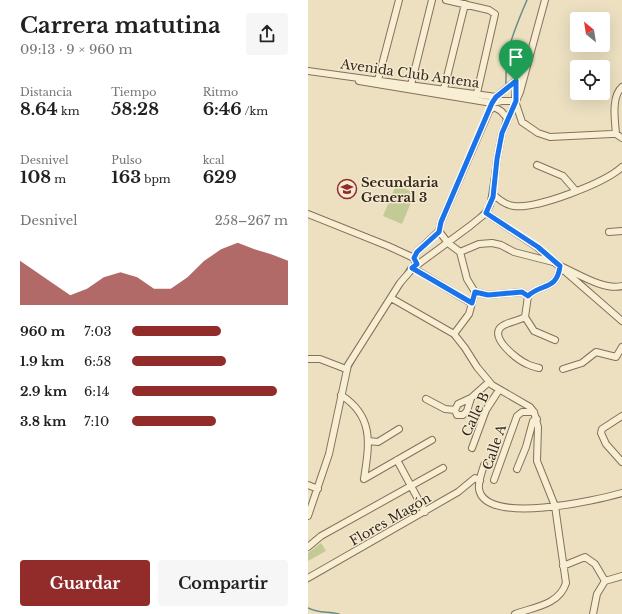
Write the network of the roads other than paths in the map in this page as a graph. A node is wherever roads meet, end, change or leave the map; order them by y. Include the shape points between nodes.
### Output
1 (398, 0) edge
2 (432, 0) edge
3 (446, 0) edge
4 (545, 0) edge
5 (465, 4) junction
6 (308, 73) edge
7 (524, 74) junction
8 (378, 80) junction
9 (516, 81) junction
10 (411, 84) junction
11 (622, 86) edge
12 (444, 89) junction
13 (477, 93) junction
14 (501, 100) junction
15 (516, 101) junction
16 (492, 103) junction
17 (490, 110) junction
18 (507, 117) junction
19 (616, 134) junction
20 (622, 138) edge
21 (537, 165) dead end
22 (620, 169) edge
23 (622, 177) edge
24 (576, 191) junction
25 (493, 194) junction
26 (486, 213) junction
27 (308, 214) edge
28 (622, 231) edge
29 (439, 232) junction
30 (609, 232) dead end
31 (448, 243) junction
32 (460, 252) junction
33 (414, 264) junction
34 (558, 264) junction
35 (622, 286) edge
36 (475, 292) junction
37 (528, 296) junction
38 (391, 298) junction
39 (472, 303) junction
40 (525, 317) junction
41 (622, 321) edge
42 (454, 334) junction
43 (555, 340) dead end
44 (622, 347) edge
45 (308, 359) edge
46 (540, 368) dead end
47 (346, 369) junction
48 (563, 369) dead end
49 (489, 382) junction
50 (499, 390) junction
51 (341, 396) junction
52 (471, 398) junction
53 (426, 399) dead end
54 (454, 410) junction
55 (536, 416) junction
56 (622, 416) edge
57 (399, 430) dead end
58 (432, 440) dead end
59 (368, 441) junction
60 (472, 448) dead end
61 (398, 460) junction
62 (622, 462) edge
63 (484, 465) dead end
64 (443, 468) dead end
65 (517, 470) dead end
66 (494, 480) dead end
67 (480, 482) junction
68 (308, 485) edge
69 (411, 486) junction
70 (318, 489) junction
71 (622, 493) edge
72 (554, 506) junction
73 (425, 512) junction
74 (308, 516) edge
75 (308, 547) edge
76 (563, 566) junction
77 (622, 576) edge
78 (308, 578) edge
79 (605, 581) junction
80 (515, 614) edge
81 (593, 614) edge

1 - 8 street
2 - 10 street
3 - 5 street
4 - 7 street
5 - 12 street
5 - 13 street via 495,14
6 - 8 street, Avenida Club Antena
6 - 16 street, Avenida Club Antena
7 - 9 street, Avenida Club Antena
7 - 15 street
8 - 10 street, Avenida Club Antena
9 - 14 street, Avenida Club Antena
9 - 15 street
10 - 12 street, Avenida Club Antena
11 - 19 street via 616,97
12 - 13 street, Avenida Club Antena
13 - 14 street, Avenida Club Antena
14 - 15 street, Avenida Club Antena
14 - 16 street
14 - 18 street
15 - 18 street
15 - 19 street via 524,124 545,137
16 - 17 street
17 - 18 street via 496,108
17 - 29 street via 441,222
18 - 25 street via 499,146
19 - 20 street
21 - 24 street via 563,176
22 - 23 street
22 - 24 street
24 - 25 street via 554,200 521,206 504,203
25 - 26 street
26 - 31 street
26 - 34 street via 538,247
27 - 33 street via 388,246
28 - 30 street
29 - 31 street
29 - 33 street via 417,252
31 - 32 street
31 - 33 street
32 - 34 street via 479,244 492,243
32 - 36 street via 467,279
33 - 38 street
33 - 39 street
34 - 35 street via 600,285 610,288
34 - 37 street via 556,280 548,287
34 - 41 street
36 - 37 street via 488,295 522,292
36 - 39 street
37 - 40 street
38 - 42 street
38 - 47 street
39 - 42 street via 469,314
40 - 43 street via 534,331
40 - 46 street via 502,327 498,337 520,360
42 - 49 street
44 - 48 street via 616,356 596,352 582,363
45 - 47 street via 320,360
47 - 51 street
49 - 50 street
49 - 52 street
50 - 55 street via 530,407
50 - 60 street, Calle B via 486,410
51 - 59 street via 357,407
51 - 70 street via 332,442
52 - 54 street via 458,404
52 - 54 street via 463,415 457,415
53 - 54 street via 445,409
55 - 65 street
55 - 66 street, Calle A via 522,412 517,416
55 - 72 street via 539,443 537,461
56 - 62 street via 602,429 601,433 606,444
57 - 59 street via 378,442
58 - 61 street
59 - 61 street via 364,480
61 - 69 street
63 - 67 street
64 - 69 street
67 - 72 street via 482,496 490,504 528,509
67 - 73 street, Flores Magón via 475,478 458,492
68 - 70 street
69 - 73 street
69 - 75 street via 321,536
70 - 74 street
71 - 72 street
72 - 76 street
73 - 78 street, Flores Magón
76 - 79 street via 585,556 594,564
76 - 80 street via 566,583 561,593 546,604
77 - 79 street
79 - 81 street via 598,594

